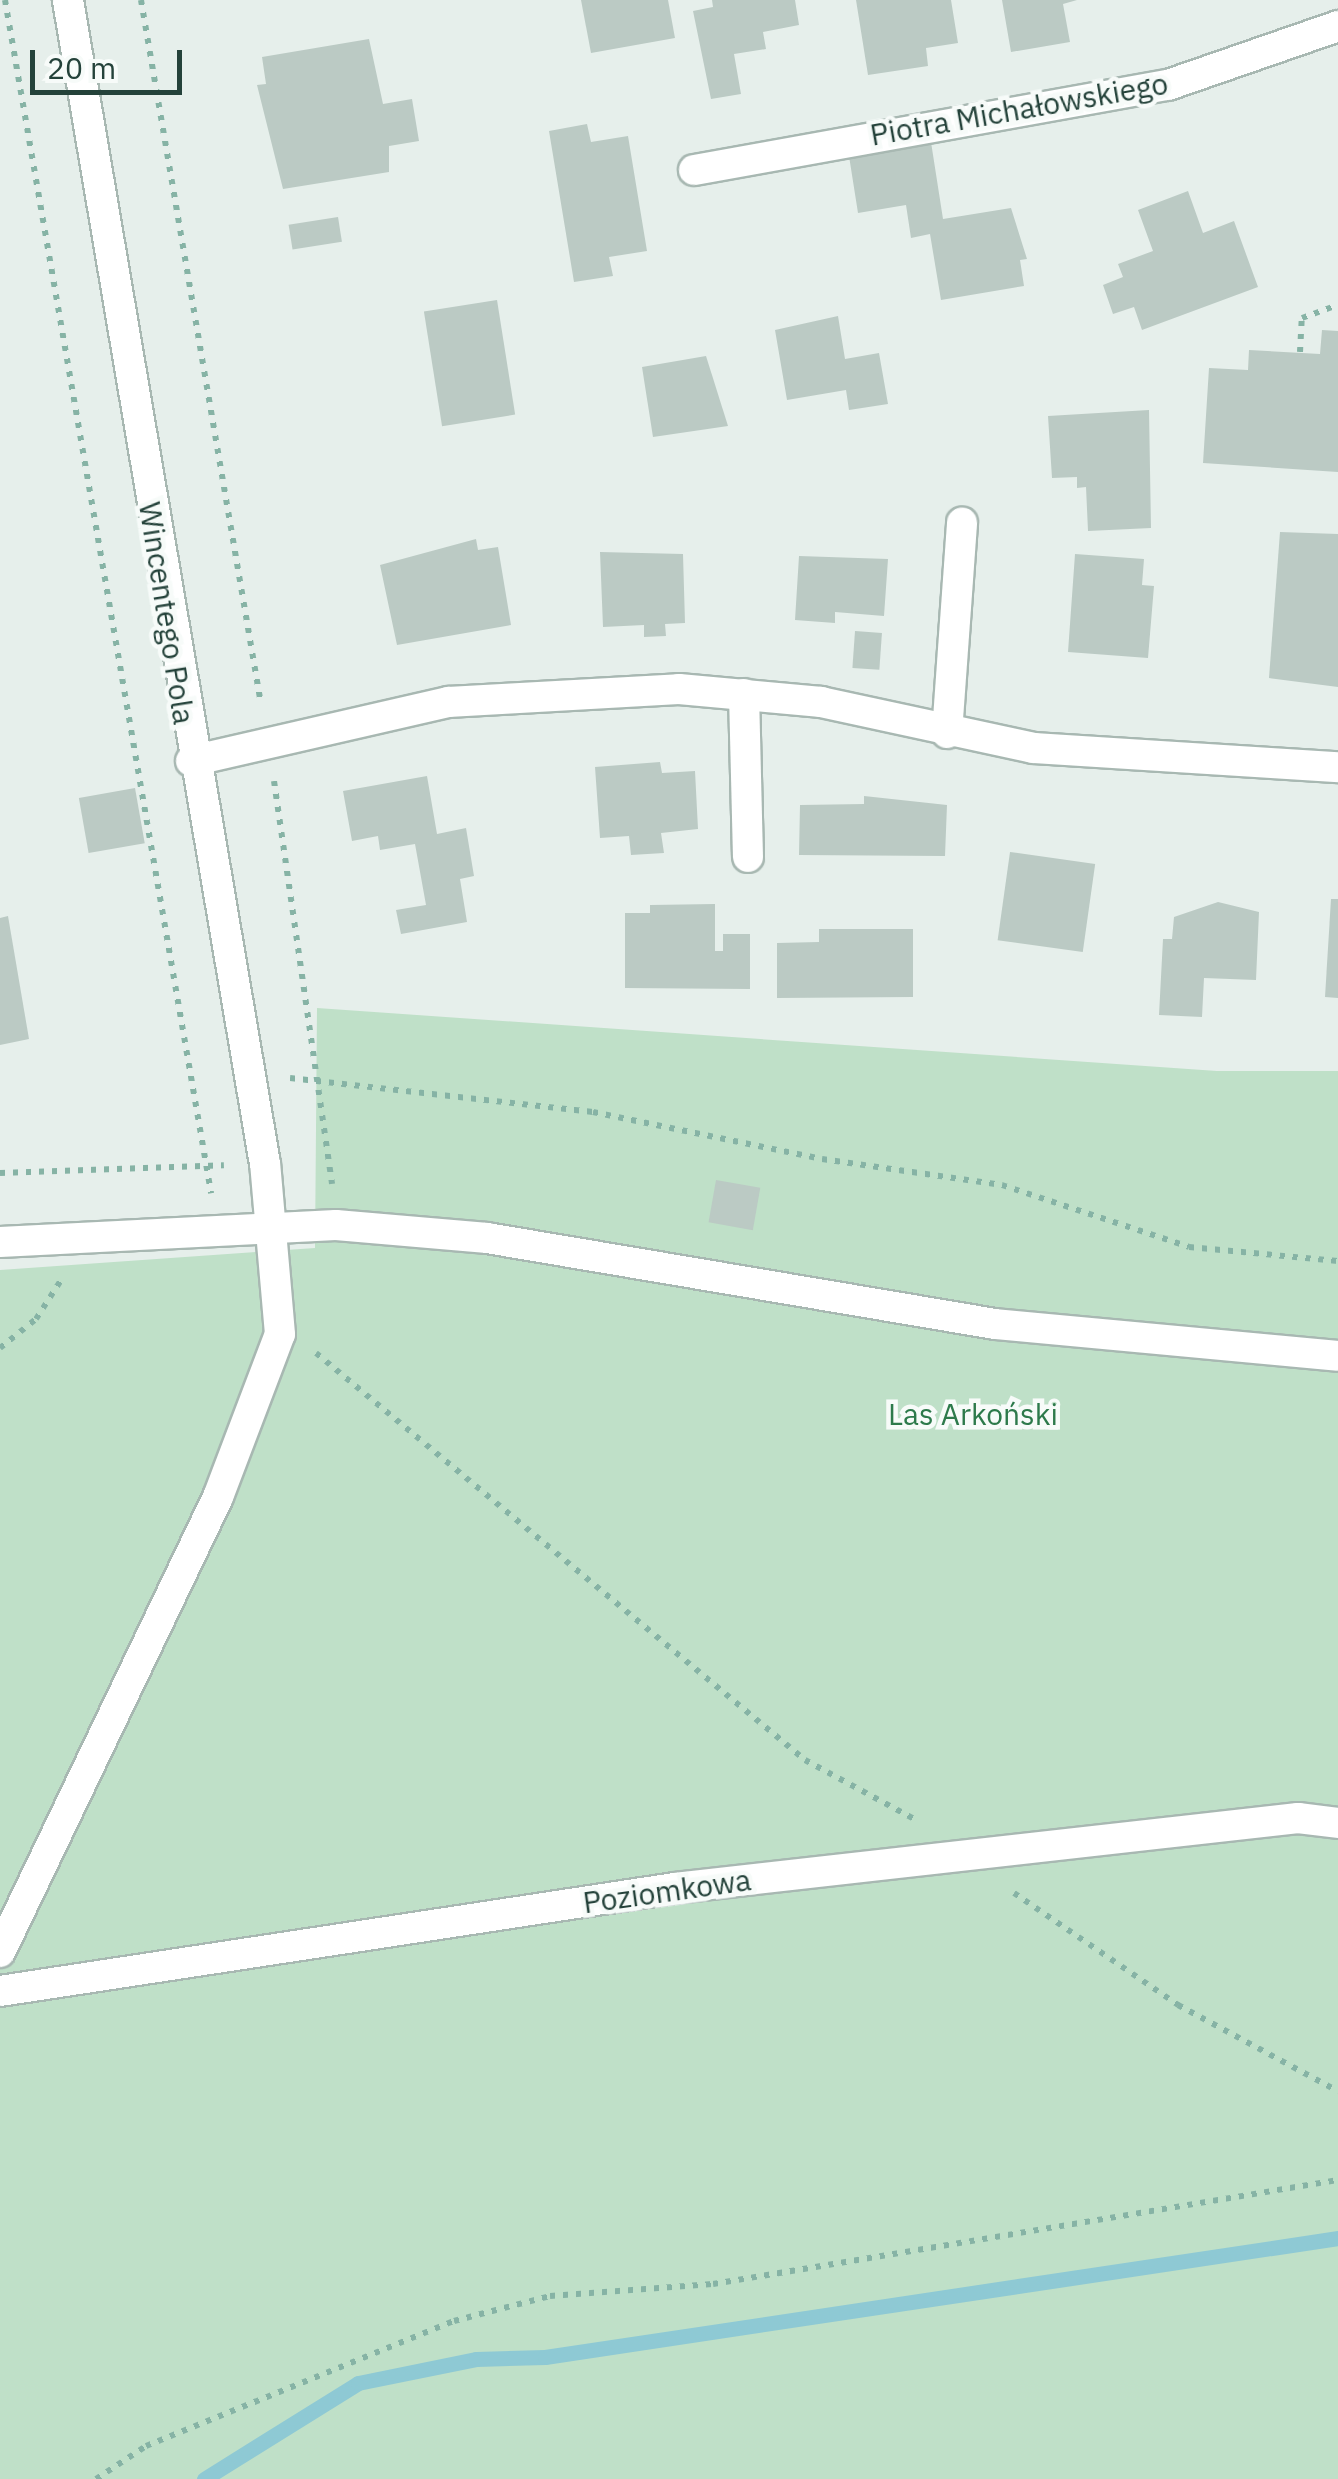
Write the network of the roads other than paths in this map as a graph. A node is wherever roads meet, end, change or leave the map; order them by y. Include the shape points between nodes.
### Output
1 (68, 0) edge
2 (1338, 26) edge
3 (694, 170) dead end
4 (962, 523) dead end
5 (744, 694) junction
6 (947, 732) junction
7 (191, 761) junction
8 (1338, 767) edge
9 (748, 857) dead end
10 (274, 1225) junction
11 (0, 1242) edge
12 (1338, 1356) edge
13 (1338, 1823) edge
14 (0, 1952) edge
15 (0, 1991) edge

1 - 7 street, Wincentego Pola
2 - 3 street, Piotra Michałowskiego via 1168,85
4 - 6 street
5 - 6 street via 821,702
5 - 7 street via 642,690 467,700
5 - 9 street
6 - 8 street via 1094,755
7 - 10 street, Wincentego Pola
10 - 11 street
10 - 12 street via 487,1238 994,1324
10 - 14 street, Wincentego Pola via 280,1334 218,1497
13 - 15 street, Poziomkowa via 1298,1818 974,1851

